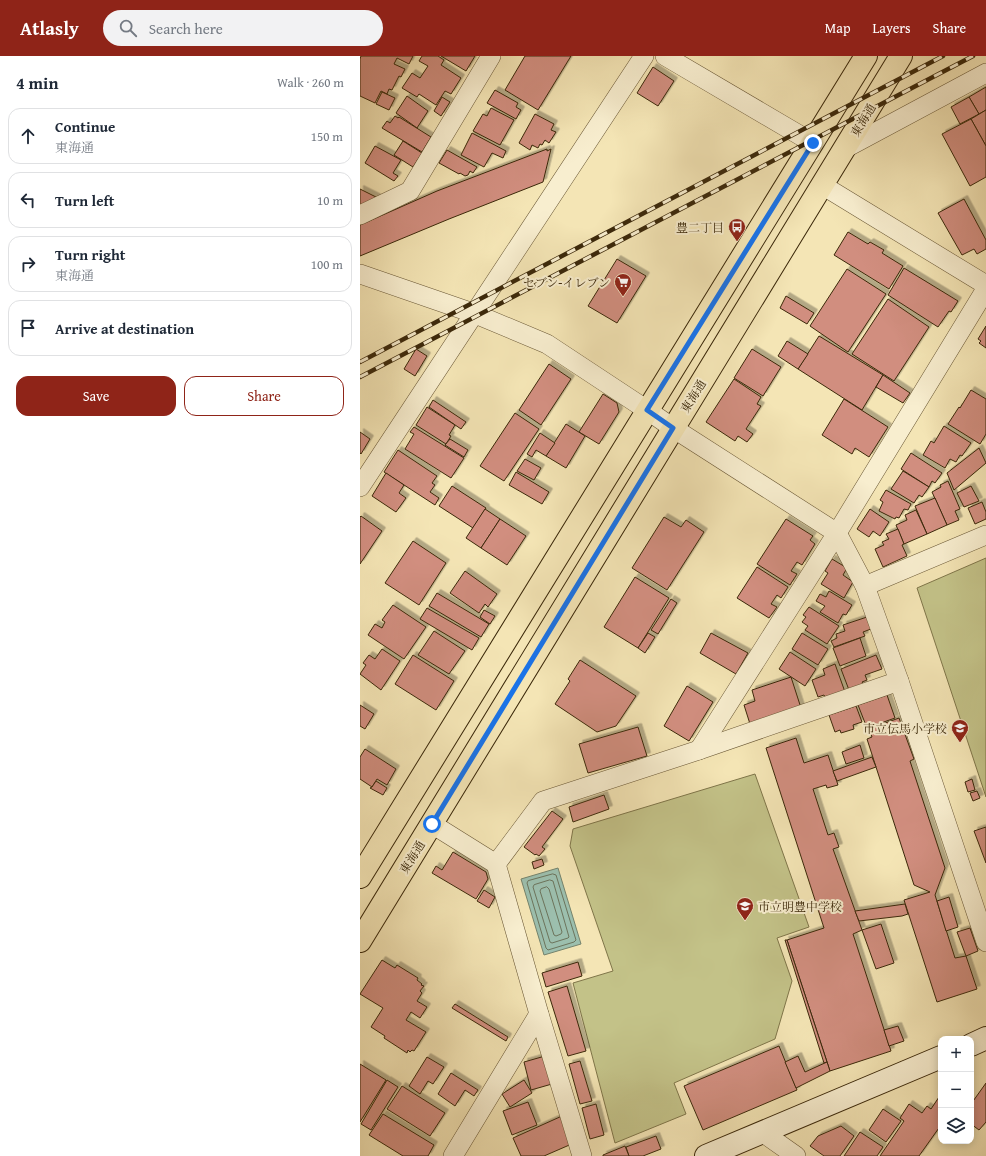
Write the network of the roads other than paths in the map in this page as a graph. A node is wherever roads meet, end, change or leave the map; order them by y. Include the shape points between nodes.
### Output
1 (491, 56) edge
2 (665, 56) edge
3 (866, 56) edge
4 (901, 56) edge
5 (640, 57) edge
6 (986, 73) edge
7 (813, 143) junction
8 (846, 148) junction
9 (822, 185) junction
10 (360, 215) edge
11 (360, 274) edge
12 (986, 285) edge
13 (986, 289) edge
14 (473, 313) junction
15 (647, 410) junction
16 (673, 428) junction
17 (360, 487) edge
18 (837, 533) junction
19 (986, 535) edge
20 (866, 586) junction
21 (899, 681) junction
22 (698, 750) junction
23 (432, 824) junction
24 (496, 864) junction
25 (360, 877) edge
26 (360, 941) edge
27 (986, 942) edge
28 (539, 1014) junction
29 (986, 1038) edge
30 (974, 1043) edge
31 (938, 1058) edge
32 (762, 1132) junction
33 (453, 1156) edge
34 (582, 1156) edge
35 (706, 1156) edge
36 (796, 1156) edge

1 - 10 street via 410,190
2 - 7 street
3 - 7 main road
4 - 8 main road, 東海通
5 - 14 street
6 - 8 street
7 - 15 main road
8 - 9 main road, 東海通
9 - 12 street
9 - 16 main road, 東海通
11 - 14 street
13 - 18 street
14 - 15 street via 547,344
14 - 17 street
15 - 16 street
15 - 25 main road
16 - 18 street
16 - 23 main road, 東海通
18 - 20 street
18 - 22 street
19 - 20 street
20 - 21 street
21 - 22 street
21 - 27 street
22 - 24 street via 543,801
23 - 24 street
23 - 26 main road, 東海通
24 - 28 street
28 - 33 street
28 - 34 street
29 - 30 street
31 - 32 street
32 - 35 street
32 - 36 street

